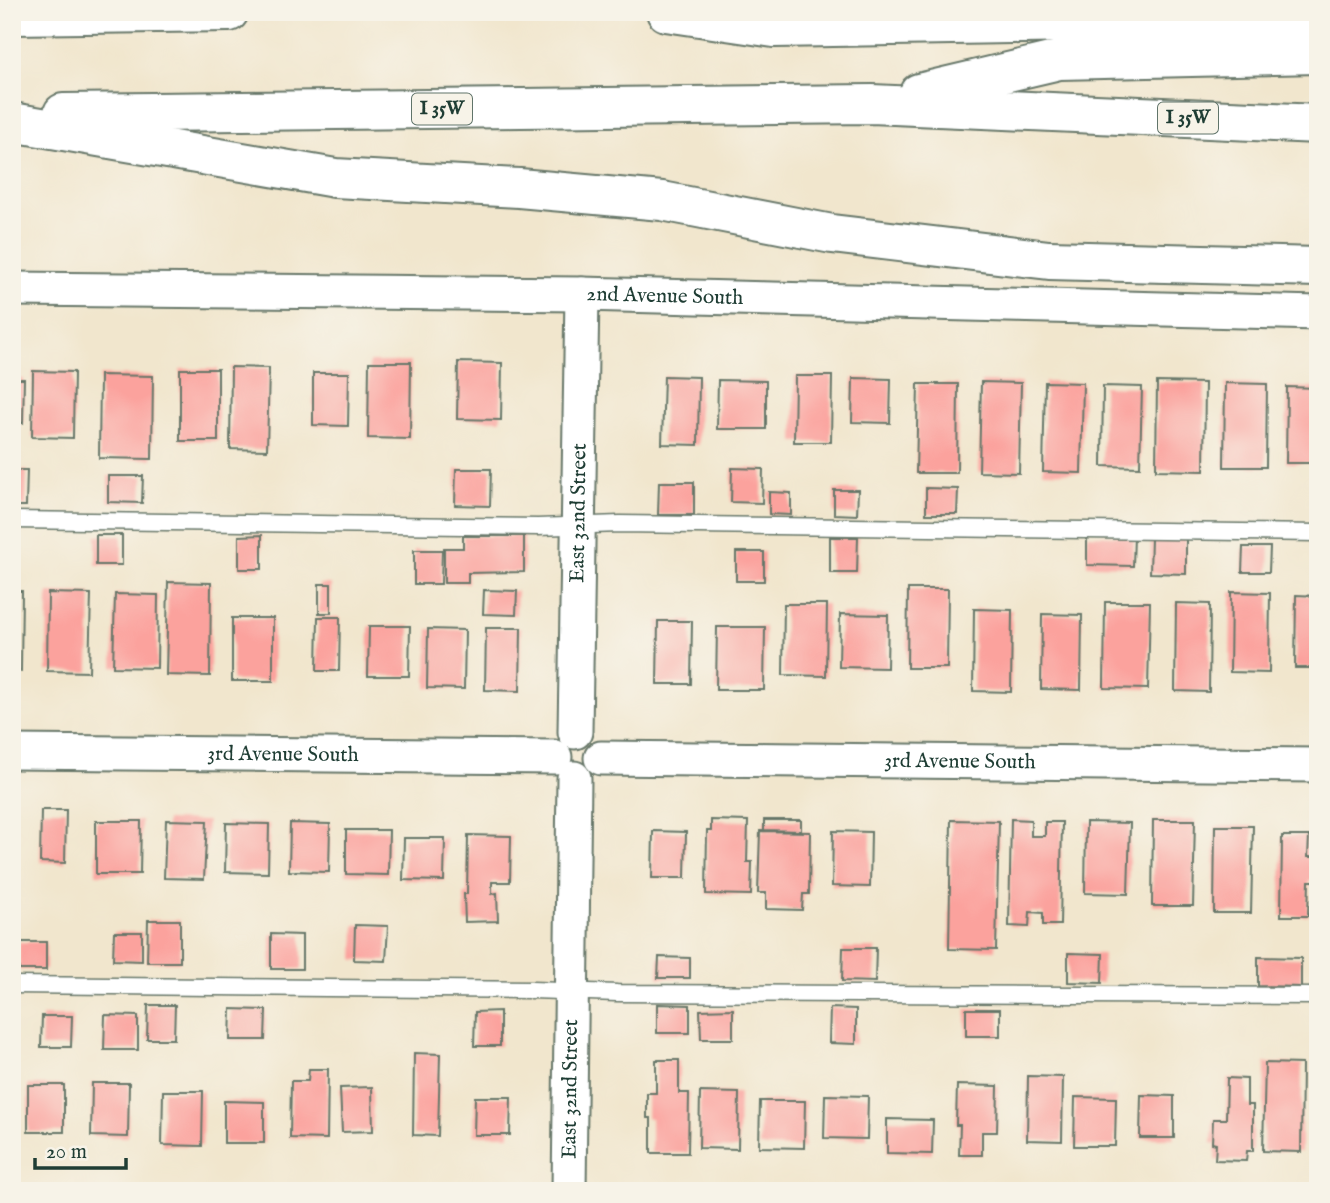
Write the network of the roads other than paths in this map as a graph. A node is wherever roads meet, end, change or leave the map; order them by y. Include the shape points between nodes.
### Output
1 (229, 12) edge
2 (666, 12) edge
3 (29, 14) edge
4 (1318, 21) edge
5 (1318, 54) edge
6 (872, 104) junction
7 (12, 113) edge
8 (12, 122) edge
9 (1318, 124) edge
10 (1318, 267) edge
11 (12, 289) edge
12 (582, 294) junction
13 (1318, 313) edge
14 (12, 520) edge
15 (579, 526) junction
16 (1318, 533) edge
17 (12, 752) edge
18 (568, 756) junction
19 (1318, 765) edge
20 (12, 985) edge
21 (571, 990) junction
22 (1318, 996) edge
23 (569, 1191) edge

1 - 3 highway
2 - 4 highway via 774,28
5 - 6 highway via 1059,60
6 - 7 highway, I 35W
6 - 9 highway, I 35W
8 - 10 highway via 335,178 662,201 832,234 1049,260
11 - 12 street, 2nd Avenue South
12 - 13 street, 2nd Avenue South
12 - 15 street, East 32nd Street
14 - 15 lane
15 - 16 lane
15 - 18 street, East 32nd Street
17 - 18 street, 3rd Avenue South
18 - 19 street, 3rd Avenue South via 589,776 601,758
18 - 21 street, East 32nd Street
20 - 21 lane
21 - 22 lane
21 - 23 street, East 32nd Street

